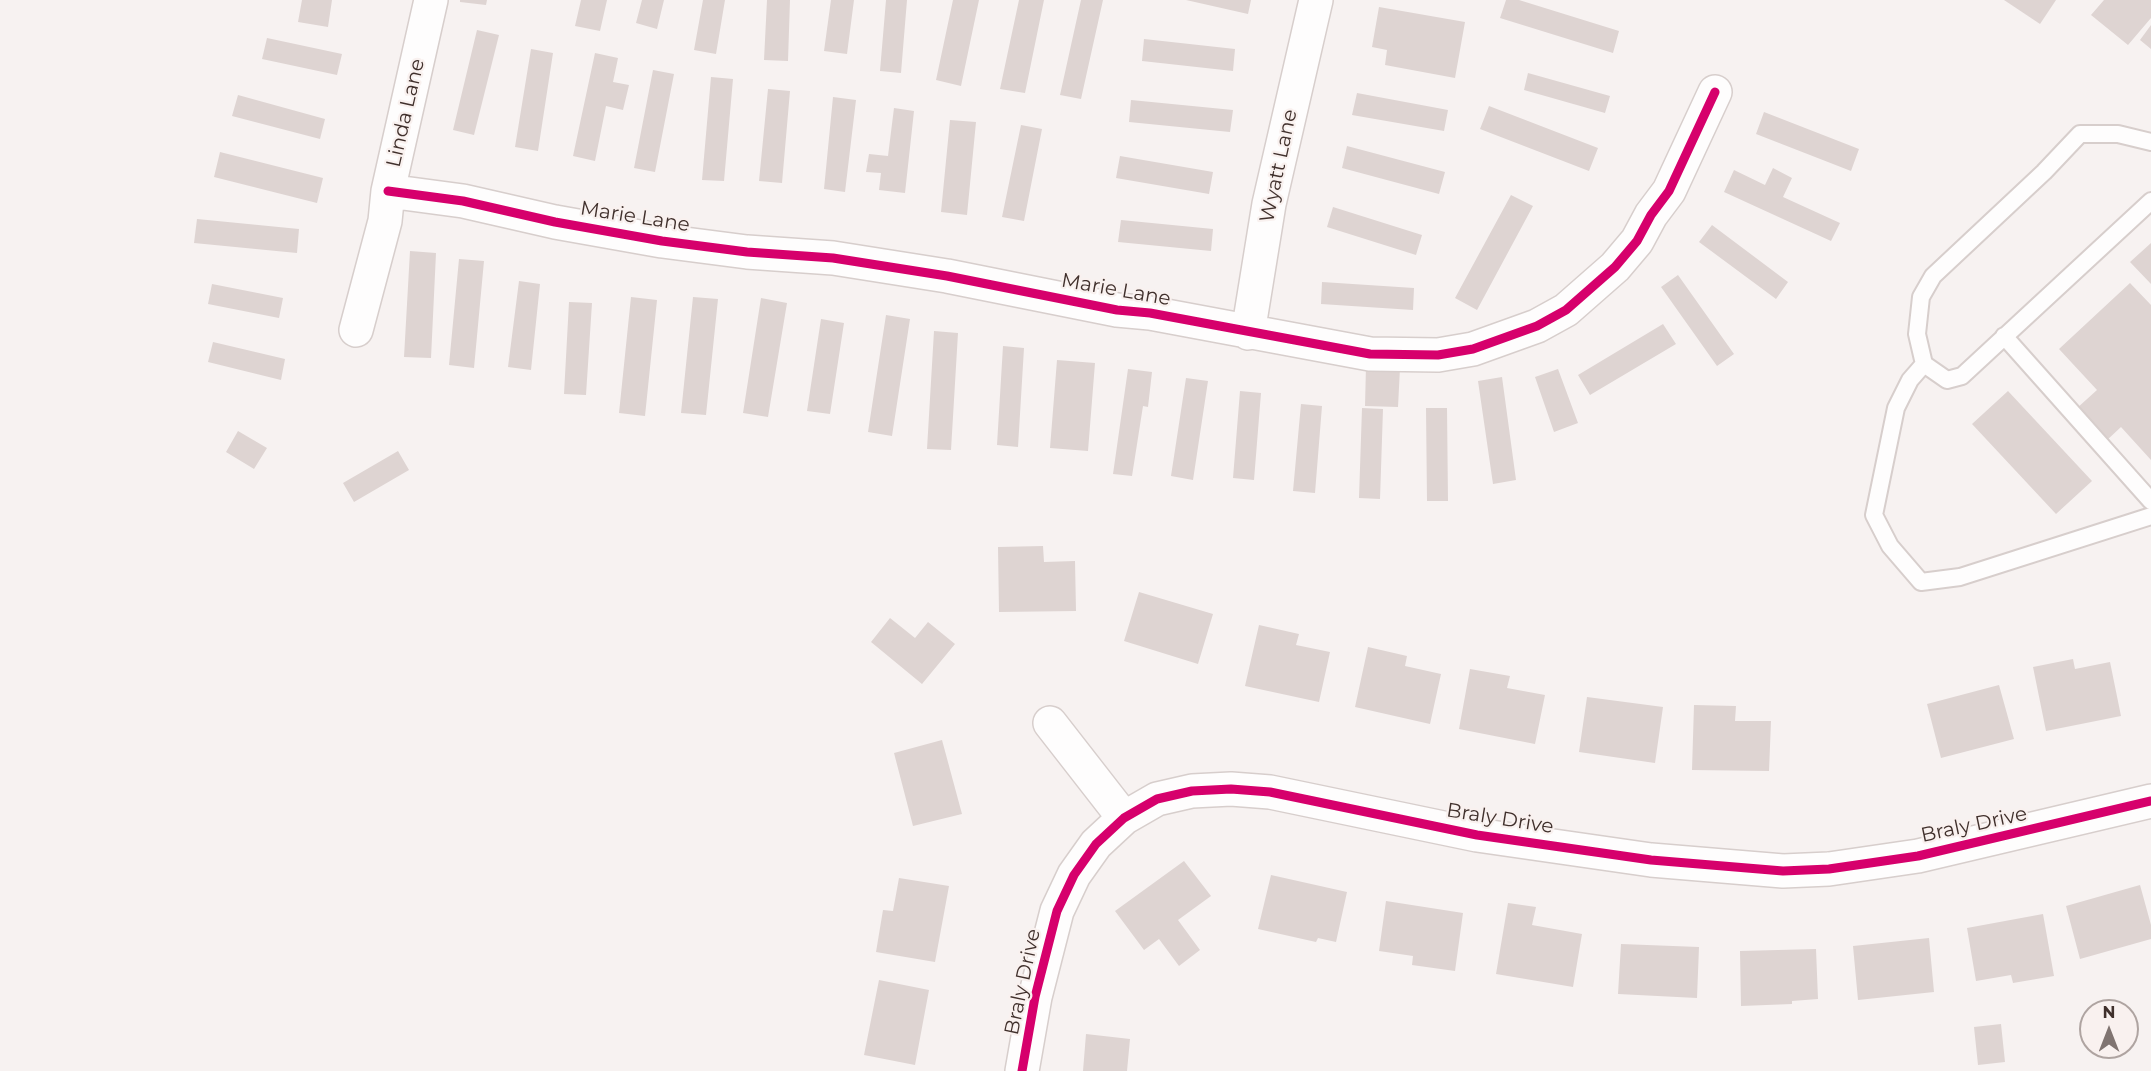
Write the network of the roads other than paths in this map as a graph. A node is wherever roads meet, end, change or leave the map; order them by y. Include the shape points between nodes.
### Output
1 (431, 0) edge
2 (1316, 0) edge
3 (1715, 92) dead end
4 (2151, 142) edge
5 (388, 191) junction
6 (2151, 201) edge
7 (356, 330) dead end
8 (1248, 333) junction
9 (2004, 336) junction
10 (1924, 364) junction
11 (2151, 501) edge
12 (2151, 516) edge
13 (1050, 723) dead end
14 (2151, 801) edge
15 (1124, 818) junction
16 (1022, 1071) edge

1 - 5 street, Linda Lane
2 - 8 street, Wyatt Lane via 1269,204
3 - 8 street, Marie Lane via 1683,165 1637,241 1591,290 1537,326 1473,349 1438,355 1370,354
4 - 10 lane via 2118,134 2079,134 1933,276 1921,297 1917,334
5 - 7 street, Linda Lane via 385,221
5 - 8 street, Marie Lane via 463,201 662,241 833,258 947,276
6 - 9 lane
9 - 10 lane via 1962,376 1947,380
9 - 11 lane
10 - 12 lane via 1910,380 1896,408 1874,515 1890,546 1921,582 1960,577
13 - 15 street
14 - 15 street, Braly Drive via 1918,856 1829,869 1783,870 1651,860 1477,835 1270,792 1192,791 1156,799
15 - 16 street, Braly Drive via 1096,844 1074,875 1057,911 1035,997

